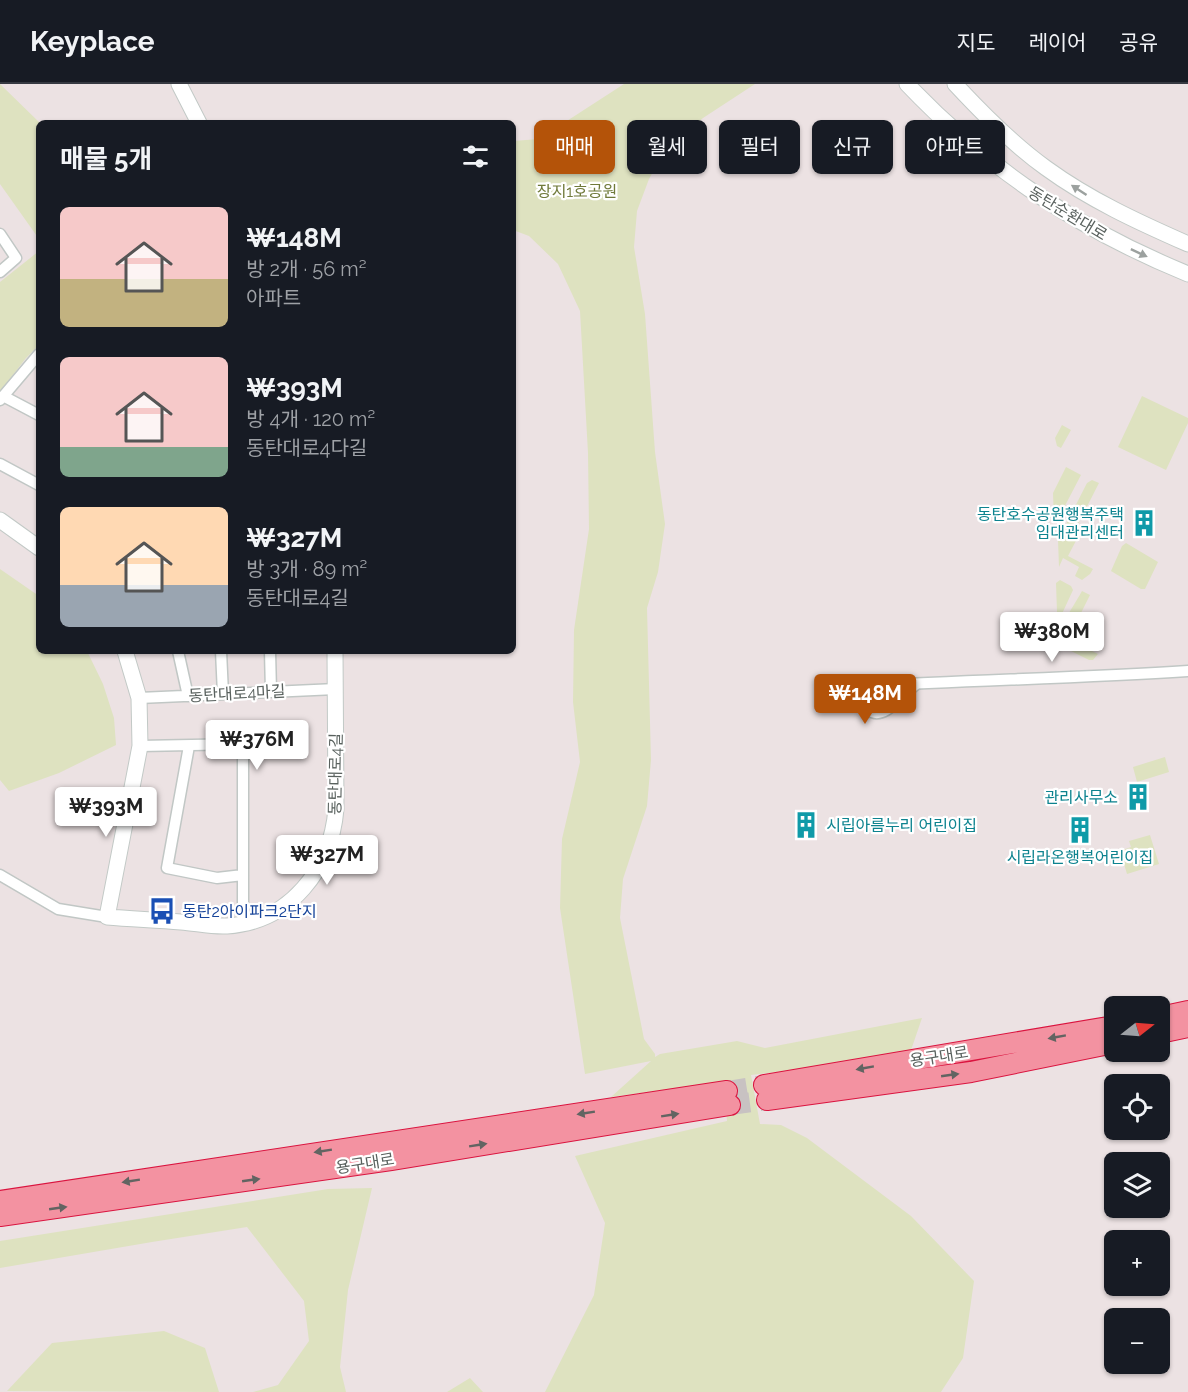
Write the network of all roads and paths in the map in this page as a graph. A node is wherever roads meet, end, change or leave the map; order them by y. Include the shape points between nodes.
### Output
1 (179, 84) edge
2 (907, 84) edge
3 (955, 84) edge
4 (197, 120) edge
5 (0, 234) edge
6 (1188, 244) edge
7 (0, 272) edge
8 (1188, 274) edge
9 (36, 358) edge
10 (2, 398) edge
11 (36, 414) edge
12 (0, 464) edge
13 (36, 483) edge
14 (0, 520) edge
15 (36, 546) edge
16 (126, 654) edge
17 (179, 654) edge
18 (220, 654) edge
19 (270, 654) edge
20 (335, 654) edge
21 (1188, 671) edge
22 (916, 684) junction
23 (336, 689) junction
24 (272, 692) junction
25 (223, 694) junction
26 (188, 696) junction
27 (139, 698) junction
28 (140, 746) junction
29 (189, 746) junction
30 (0, 875) edge
31 (243, 875) junction
32 (107, 917) junction
33 (243, 924) junction
34 (1188, 1011) edge
35 (1170, 1015) edge
36 (1104, 1028) edge
37 (1188, 1028) edge
38 (1170, 1031) edge
39 (1104, 1045) edge
40 (728, 1098) tunnel mouth
41 (386, 1151) junction
42 (0, 1201) edge
43 (0, 1216) edge

1 - 4 street
2 -> 8 street, 동탄순환대로 via 976,150 1047,203 1109,239
6 -> 3 street, 동탄순환대로 via 1125,216 1045,167
5 - 7 street via 16,258
9 - 10 street
10 - 11 street
12 - 13 street
14 - 15 street
16 - 27 street
17 - 26 street
18 - 25 street
19 - 24 street
20 - 23 street, 동탄대로4길
21 - 22 street
22 - 22 street via 869,686 863,692 865,705 873,713 890,710
23 - 24 street, 동탄대로4마길
23 - 33 street, 동탄대로4길 via 336,809 329,846 319,869 293,900
24 - 25 street, 동탄대로4마길
25 - 26 street, 동탄대로4마길
26 - 27 street, 동탄대로4마길
27 - 28 street
28 - 29 street
28 - 32 street
29 - 31 street via 243,744
29 - 31 street via 167,868 217,878
30 - 32 street via 58,909
31 - 33 street
32 - 33 street, 동탄대로4길 via 207,926
34 - 35 highway
36 -> 39 highway, 용구대로 via 766,1092 971,1072
37 - 38 highway
40 - 41 highway, 용구대로
41 -> 42 highway, 용구대로
43 -> 41 highway, 용구대로

